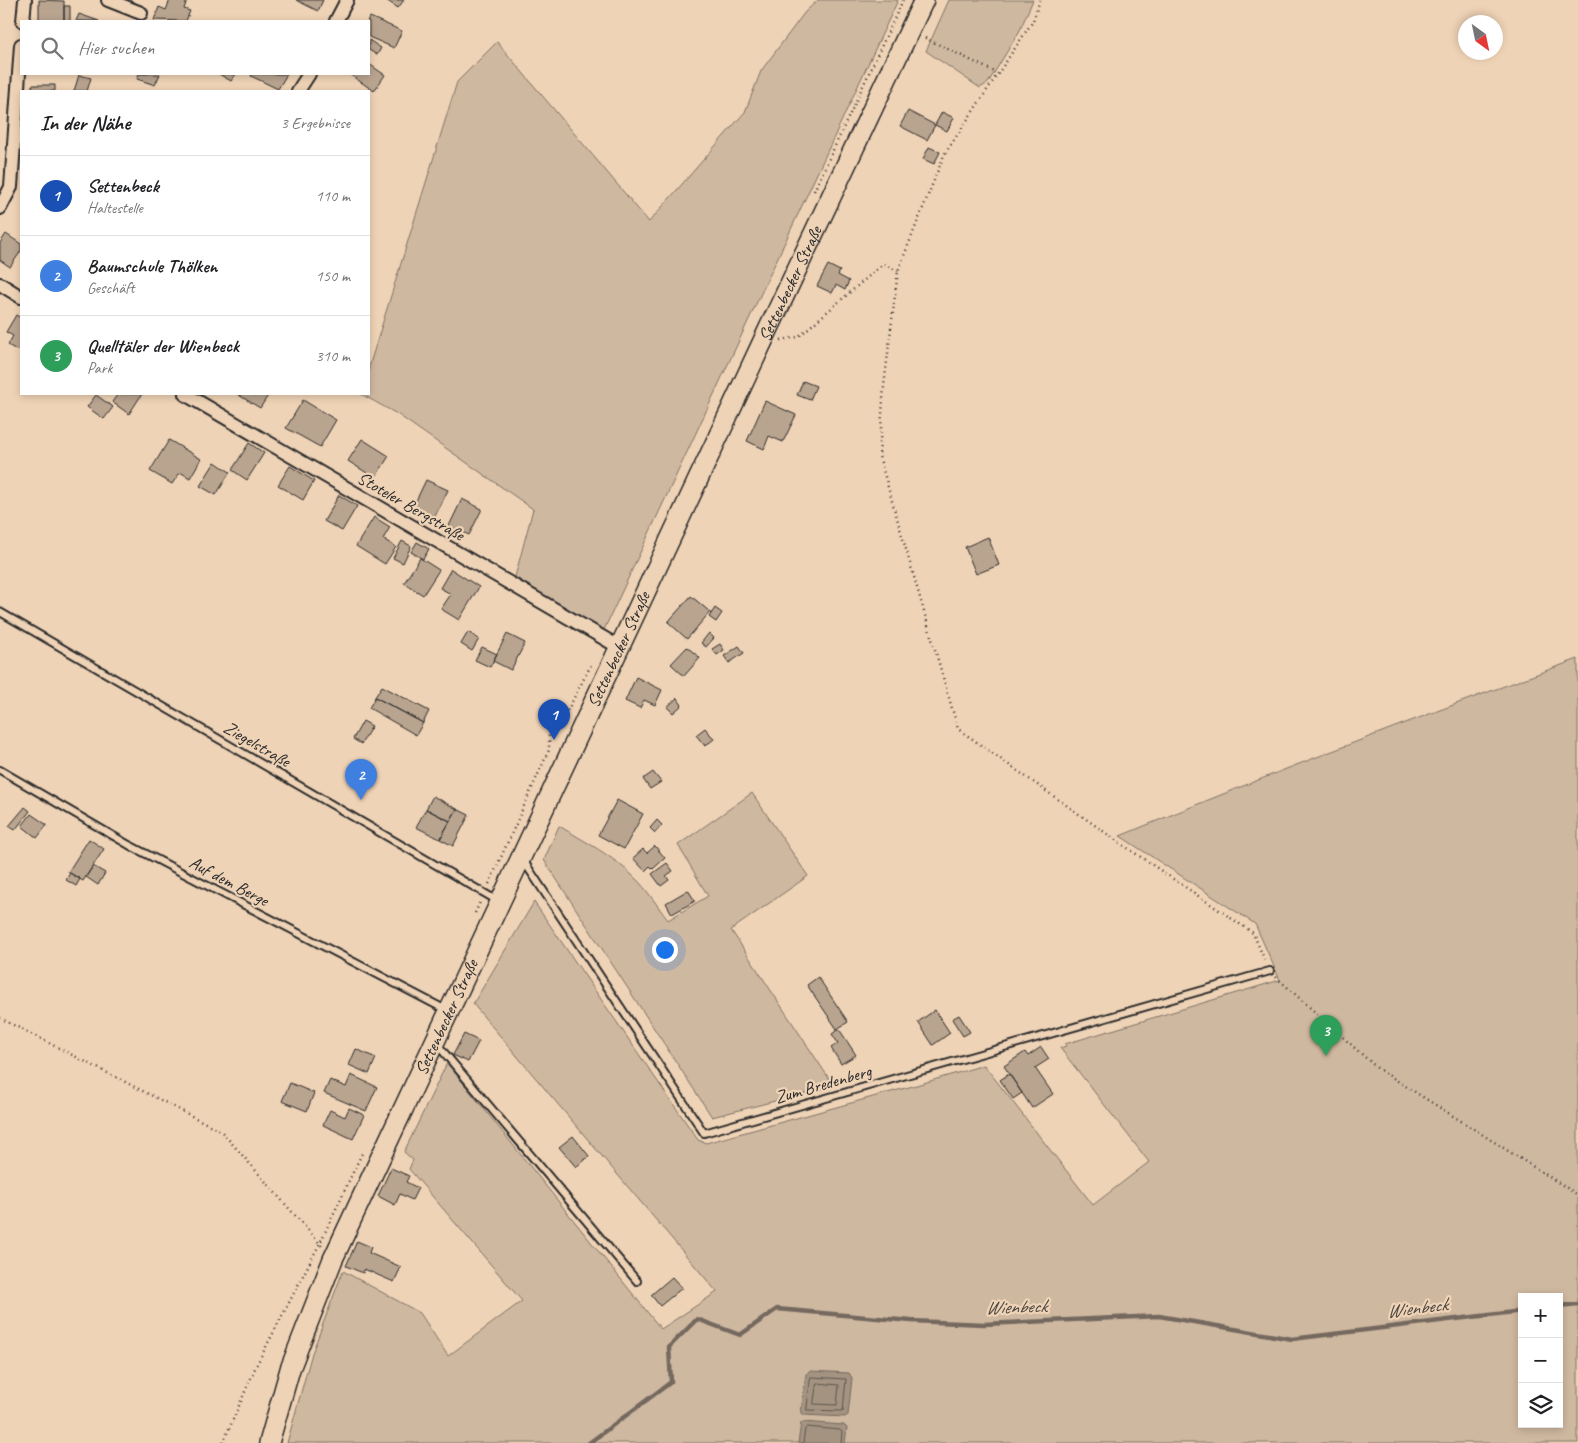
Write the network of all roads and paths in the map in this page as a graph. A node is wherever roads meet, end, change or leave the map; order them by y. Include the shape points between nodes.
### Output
1 (25, 0) edge
2 (108, 0) edge
3 (347, 0) edge
4 (903, 0) edge
5 (924, 0) edge
6 (1040, 0) edge
7 (141, 13) dead end
8 (23, 20) edge
9 (337, 20) edge
10 (923, 38) dead end
11 (20, 59) edge
12 (997, 73) junction
13 (308, 75) edge
14 (299, 90) edge
15 (811, 196) dead end
16 (0, 208) edge
17 (898, 271) junction
18 (0, 284) edge
19 (20, 296) edge
20 (762, 343) junction
21 (187, 395) edge
22 (0, 612) edge
23 (619, 647) junction
24 (592, 663) dead end
25 (0, 770) edge
26 (521, 857) junction
27 (492, 898) junction
28 (473, 918) dead end
29 (1270, 971) junction
30 (449, 1012) junction
31 (0, 1018) edge
32 (434, 1041) junction
33 (366, 1146) dead end
34 (1578, 1195) edge
35 (320, 1243) junction
36 (333, 1260) junction
37 (637, 1280) dead end
38 (223, 1443) edge
39 (269, 1443) edge

1 - 8 street
2 - 7 street
3 - 9 street
4 - 15 path
5 - 20 main road, Settenbecker Straße
6 - 12 path via 1033,21
10 - 12 path
11 - 16 street via 11,187
12 - 17 path via 944,155
13 - 14 street
17 - 20 path via 883,264 798,337
17 - 29 path via 879,456 958,729 1253,933
18 - 19 street
20 - 23 main road, Settenbecker Straße
21 - 23 street, Stoteler Bergstraße
22 - 27 lane, Ziegelstraße
23 - 26 main road, Settenbecker Straße
24 - 27 path via 563,719 549,728 549,750
25 - 30 lane, Auf dem Berge via 129,845
26 - 27 main road, Settenbecker Straße
26 - 29 lane, Zum Bredenberg via 704,1133
27 - 28 path
27 - 30 main road, Settenbecker Straße
29 - 34 path via 1377,1068
30 - 32 main road, Settenbecker Straße
31 - 35 path via 221,1131
32 - 36 main road, Settenbecker Straße
32 - 37 lane
33 - 35 path
35 - 36 path
35 - 38 path via 256,1366
36 - 39 main road, Settenbecker Straße via 290,1369

